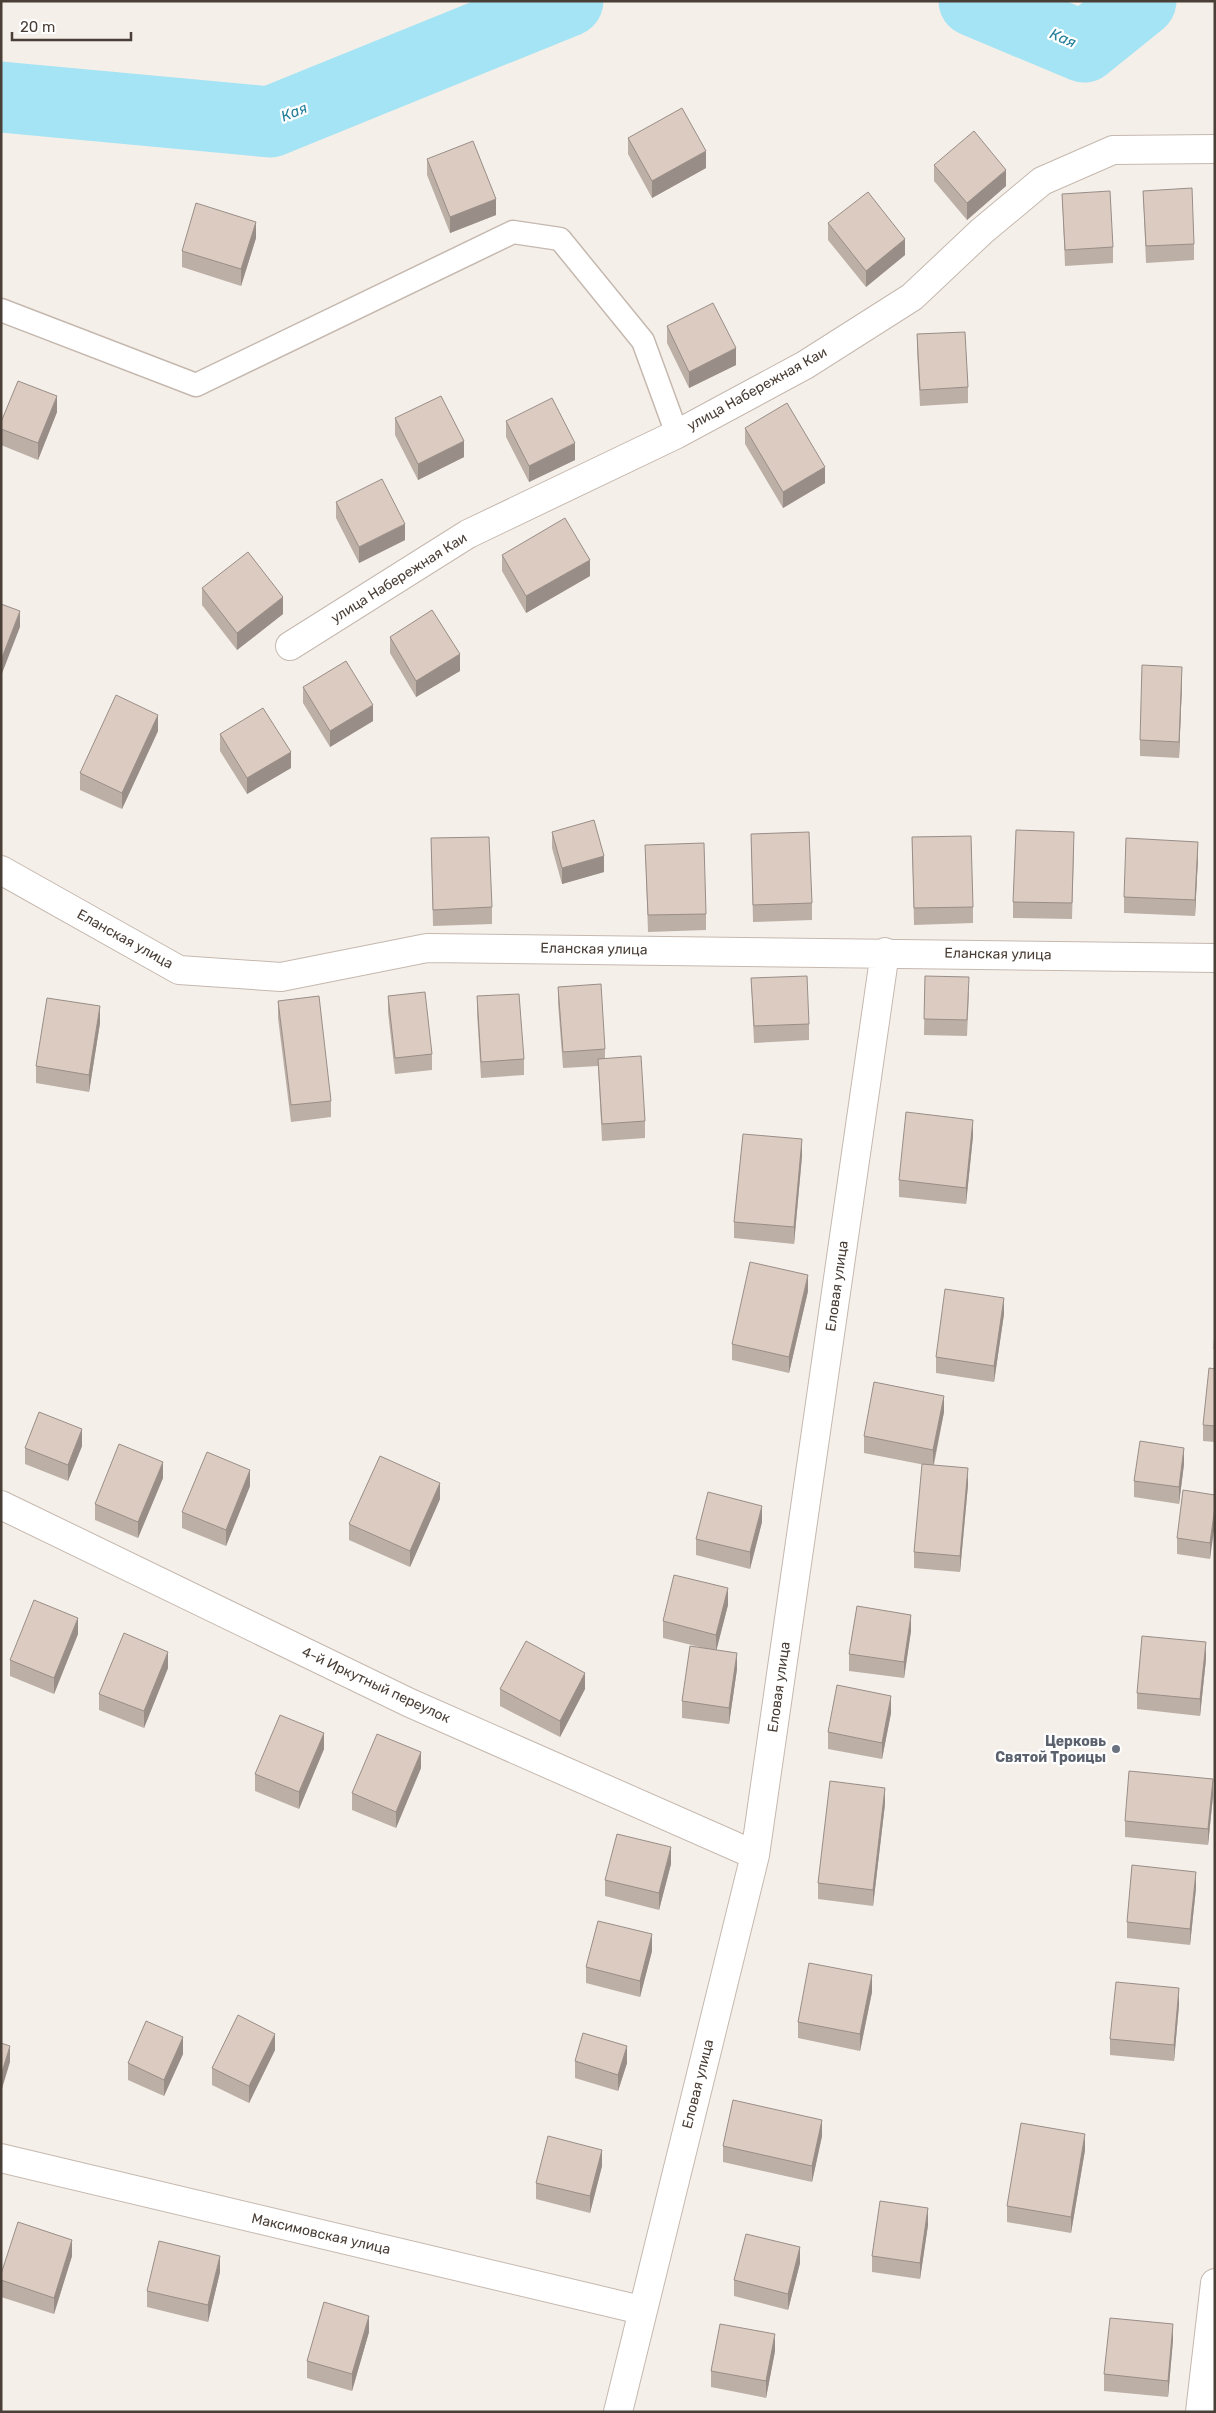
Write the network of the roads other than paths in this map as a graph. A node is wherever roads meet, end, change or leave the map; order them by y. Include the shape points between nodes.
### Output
1 (1215, 149) edge
2 (1, 310) edge
3 (677, 434) junction
4 (290, 646) dead end
5 (1, 870) edge
6 (885, 952) junction
7 (1215, 958) edge
8 (1, 1505) edge
9 (755, 1854) junction
10 (1, 2158) edge
11 (1215, 2283) edge
12 (641, 2310) junction
13 (618, 2412) edge
14 (1200, 2412) edge

1 - 3 street, улица Набережная Каи via 1113,150 1042,181 982,231 912,297 805,365
2 - 3 lane via 196,384 513,232 560,239 643,341
3 - 4 street, улица Набережная Каи via 468,534
5 - 6 street, Еланская улица via 179,970 281,977 428,948
6 - 7 street, Еланская улица
6 - 9 street, Еловая улица
8 - 9 street, 4-й Иркутный переулок via 410,1703
9 - 12 street, Еловая улица
10 - 12 street, Максимовская улица
11 - 14 street
12 - 13 street, Еловая улица

